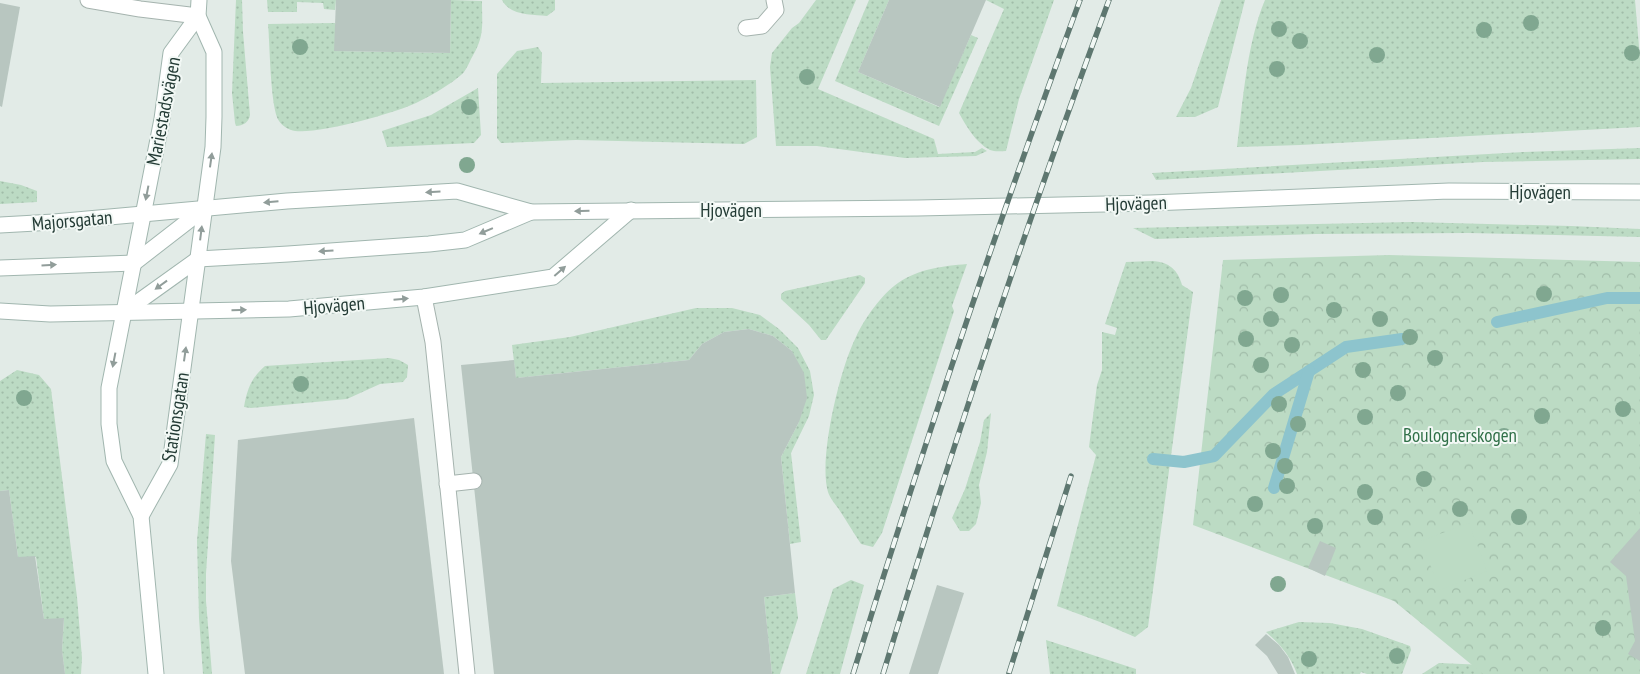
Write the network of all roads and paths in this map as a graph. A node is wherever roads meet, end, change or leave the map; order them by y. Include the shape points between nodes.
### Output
1 (88, 0) edge
2 (199, 0) edge
3 (775, 5) edge
4 (198, 16) junction
5 (746, 28) dead end
6 (1640, 192) edge
7 (204, 208) junction
8 (631, 210) junction
9 (531, 212) junction
10 (143, 214) junction
11 (0, 225) edge
12 (198, 259) junction
13 (134, 262) junction
14 (0, 268) edge
15 (424, 297) junction
16 (0, 311) edge
17 (190, 311) junction
18 (124, 312) junction
19 (474, 481) dead end
20 (447, 484) junction
21 (141, 516) junction
22 (156, 674) edge
23 (467, 674) edge

1 - 4 main road
2 - 4 main road
3 - 5 main road via 762,26
7 -> 4 main road via 214,137 214,52
4 -> 10 main road, Mariestadsvägen via 171,53
6 - 8 main road, Hjovägen via 1449,191 1151,203
9 -> 7 main road, Hjovägen via 457,191
7 - 10 main road, Majorsgatan
12 -> 7 main road, Stationsgatan
7 - 13 main road
8 -> 9 main road, Hjovägen
15 -> 8 main road, Hjovägen via 553,277
9 -> 12 main road, Hjovägen via 465,240
10 - 11 main road, Majorsgatan
10 - 13 main road, Mariestadsvägen
12 - 17 main road, Stationsgatan
12 -> 18 main road
14 -> 13 main road
13 - 18 main road, Mariestadsvägen
17 -> 15 main road, Hjovägen via 289,309
15 - 20 main road via 433,342
16 - 18 main road via 50,314
17 - 18 main road, Hjovägen
21 -> 17 main road, Stationsgatan via 170,464
18 -> 21 main road via 109,388 109,424 114,461
19 - 20 main road
20 - 23 main road
21 - 22 main road

